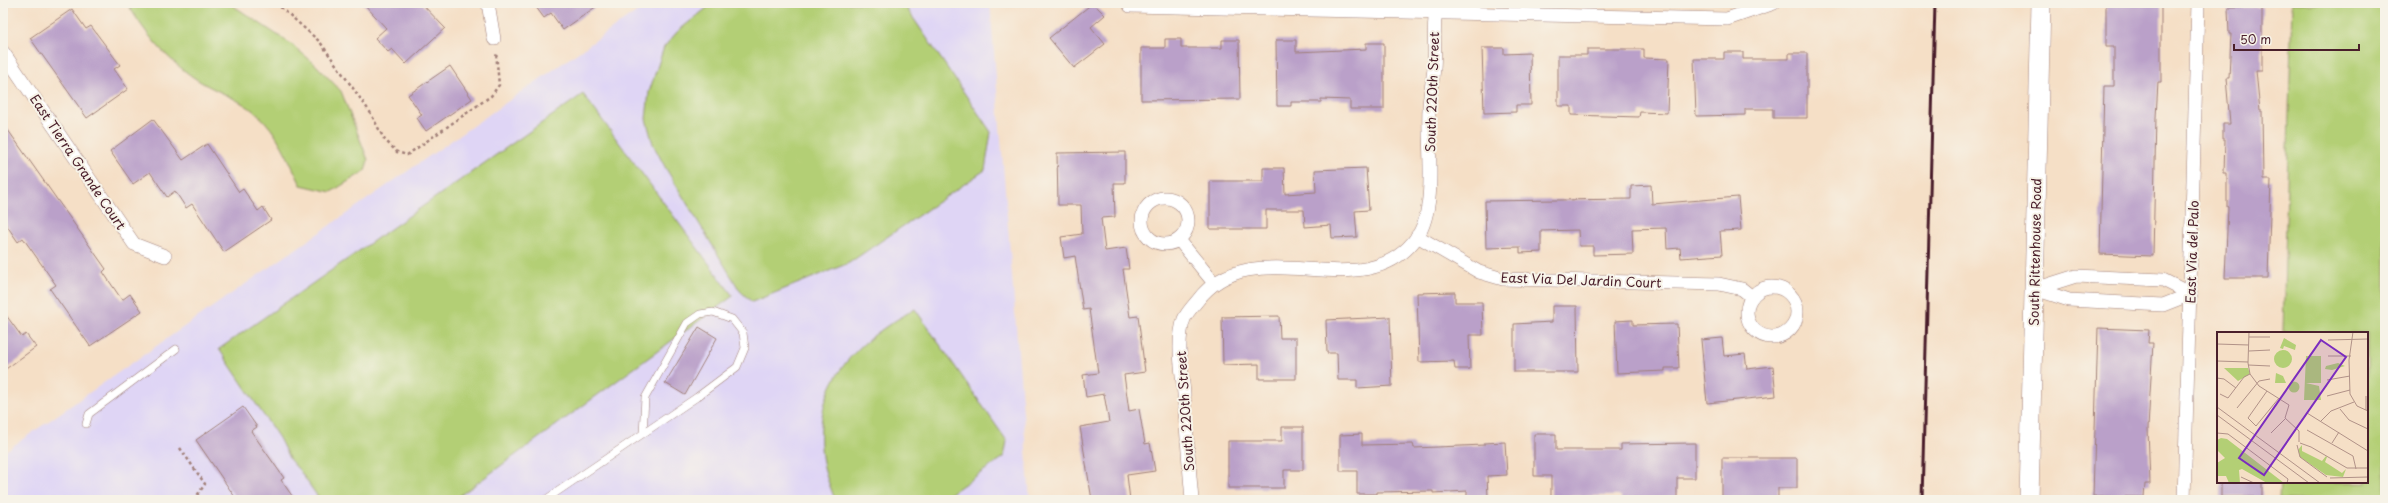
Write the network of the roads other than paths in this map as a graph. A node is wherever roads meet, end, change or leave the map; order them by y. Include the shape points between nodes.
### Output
1 (488, 3) edge
2 (1774, 3) edge
3 (2041, 3) edge
4 (2198, 3) edge
5 (1130, 4) edge
6 (1436, 8) edge
7 (494, 39) road end
8 (3, 52) edge
9 (1417, 236) junction
10 (1179, 240) dead end
11 (165, 256) dead end
12 (1214, 283) junction
13 (2035, 289) junction
14 (2191, 294) junction
15 (1752, 297) dead end
16 (176, 349) dead end
17 (86, 424) dead end
18 (643, 433) junction
19 (545, 500) edge
20 (1192, 500) edge
21 (2029, 500) edge
22 (2184, 500) edge

1 - 7 street
2 - 6 street via 1726,20
3 - 13 main road, South Rittenhouse Road
4 - 14 street, East Via del Palo
5 - 6 street
6 - 9 street, South 220th Street via 1434,68 1429,107 1429,197 1423,225
8 - 11 street, East Tierra Grande Court via 134,244
9 - 12 street, South 220th Street via 1405,250 1385,264 1363,270 1252,267
9 - 15 street, East Via Del Jardin Court via 1479,272 1503,279 1719,284 1742,289
10 - 12 street
12 - 20 street, South 220th Street via 1184,318 1180,347
13 - 14 street via 2069,300 2163,305
13 - 14 street via 2076,276 2163,280
13 - 21 main road, South Rittenhouse Road
14 - 22 street, East Via del Palo
16 - 17 lane via 89,414
18 - 18 lane via 737,367 745,348 744,333 732,319 713,312 700,314 687,323 645,398
18 - 19 lane

